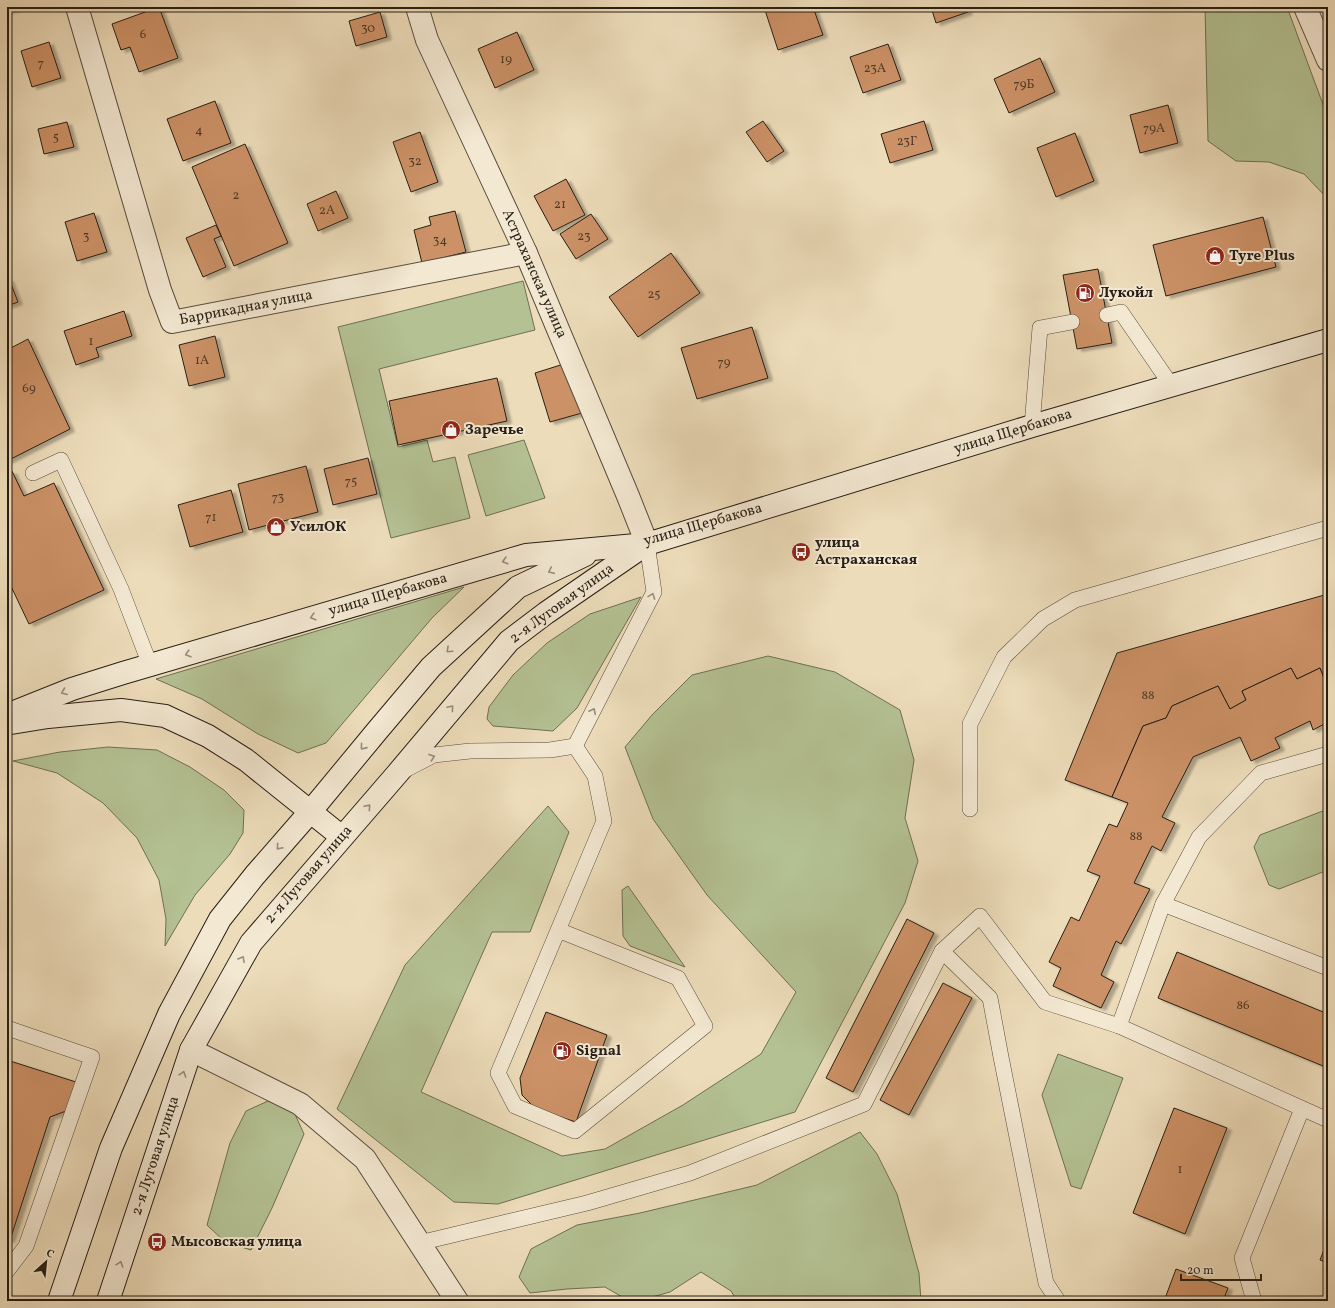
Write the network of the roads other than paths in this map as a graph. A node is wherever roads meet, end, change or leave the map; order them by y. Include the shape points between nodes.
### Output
1 (77, 7) edge
2 (416, 7) edge
3 (1305, 7) edge
4 (1328, 60) edge
5 (526, 253) junction
6 (1107, 315) dead end
7 (1072, 322) dead end
8 (1328, 340) edge
9 (1170, 385) junction
10 (1032, 426) junction
11 (33, 473) dead end
12 (1328, 528) edge
13 (647, 544) junction
14 (599, 549) junction
15 (150, 665) junction
16 (7, 715) edge
17 (7, 724) edge
18 (575, 746) junction
19 (1328, 754) edge
20 (397, 774) junction
21 (970, 809) dead end
22 (310, 812) junction
23 (342, 837) junction
24 (1163, 904) junction
25 (558, 930) junction
26 (942, 951) junction
27 (1328, 968) edge
28 (1119, 1026) junction
29 (7, 1028) edge
30 (191, 1050) junction
31 (1302, 1109) junction
32 (1328, 1120) edge
33 (420, 1243) junction
34 (7, 1272) edge
35 (59, 1301) edge
36 (108, 1301) edge
37 (457, 1301) edge
38 (1058, 1301) edge
39 (1254, 1301) edge

1 - 5 street, Баррикадная улица via 160,290 172,322
2 - 5 street, Астраханская улица via 427,40
3 - 4 street
5 - 13 street, Астраханская улица
6 - 9 lane via 1121,312
7 - 10 lane via 1040,328
8 - 9 street, улица Щербакова
9 - 10 street, улица Щербакова
10 - 13 street, улица Щербакова
11 - 15 lane via 61,460 121,589
12 - 21 lane via 1075,600 1043,619 1004,657 970,724
13 - 14 street, улица Щербакова
18 -> 13 lane via 654,592
20 -> 13 street, 2-я Луговая улица via 509,641
14 -> 15 street, улица Щербакова via 526,555
14 -> 22 street, 2-я Луговая улица via 518,586 432,667
15 -> 16 street, улица Щербакова via 72,689
17 - 22 street via 121,710 165,716 208,736 246,760
20 -> 18 lane via 434,756 470,751 550,750
18 - 25 lane via 595,776 604,821
19 - 24 lane via 1261,773 1199,837
23 -> 20 street, 2-я Луговая улица
22 - 23 street
22 -> 35 street, 2-я Луговая улица via 220,919 168,1014 111,1148
30 -> 23 street, 2-я Луговая улица via 251,943
24 - 27 lane
24 - 28 lane
25 - 25 lane via 498,1073 515,1106 575,1131 705,1026 678,978
26 - 28 lane via 980,916 1045,1002
26 - 33 lane via 864,1104 690,1173 587,1203
26 - 38 lane via 990,998 1046,1283
28 - 31 lane
29 - 34 lane via 92,1057 26,1246
30 - 33 street via 300,1104 365,1159
36 -> 30 street, 2-я Луговая улица
31 - 32 lane
31 - 39 lane via 1242,1258
33 - 37 street

